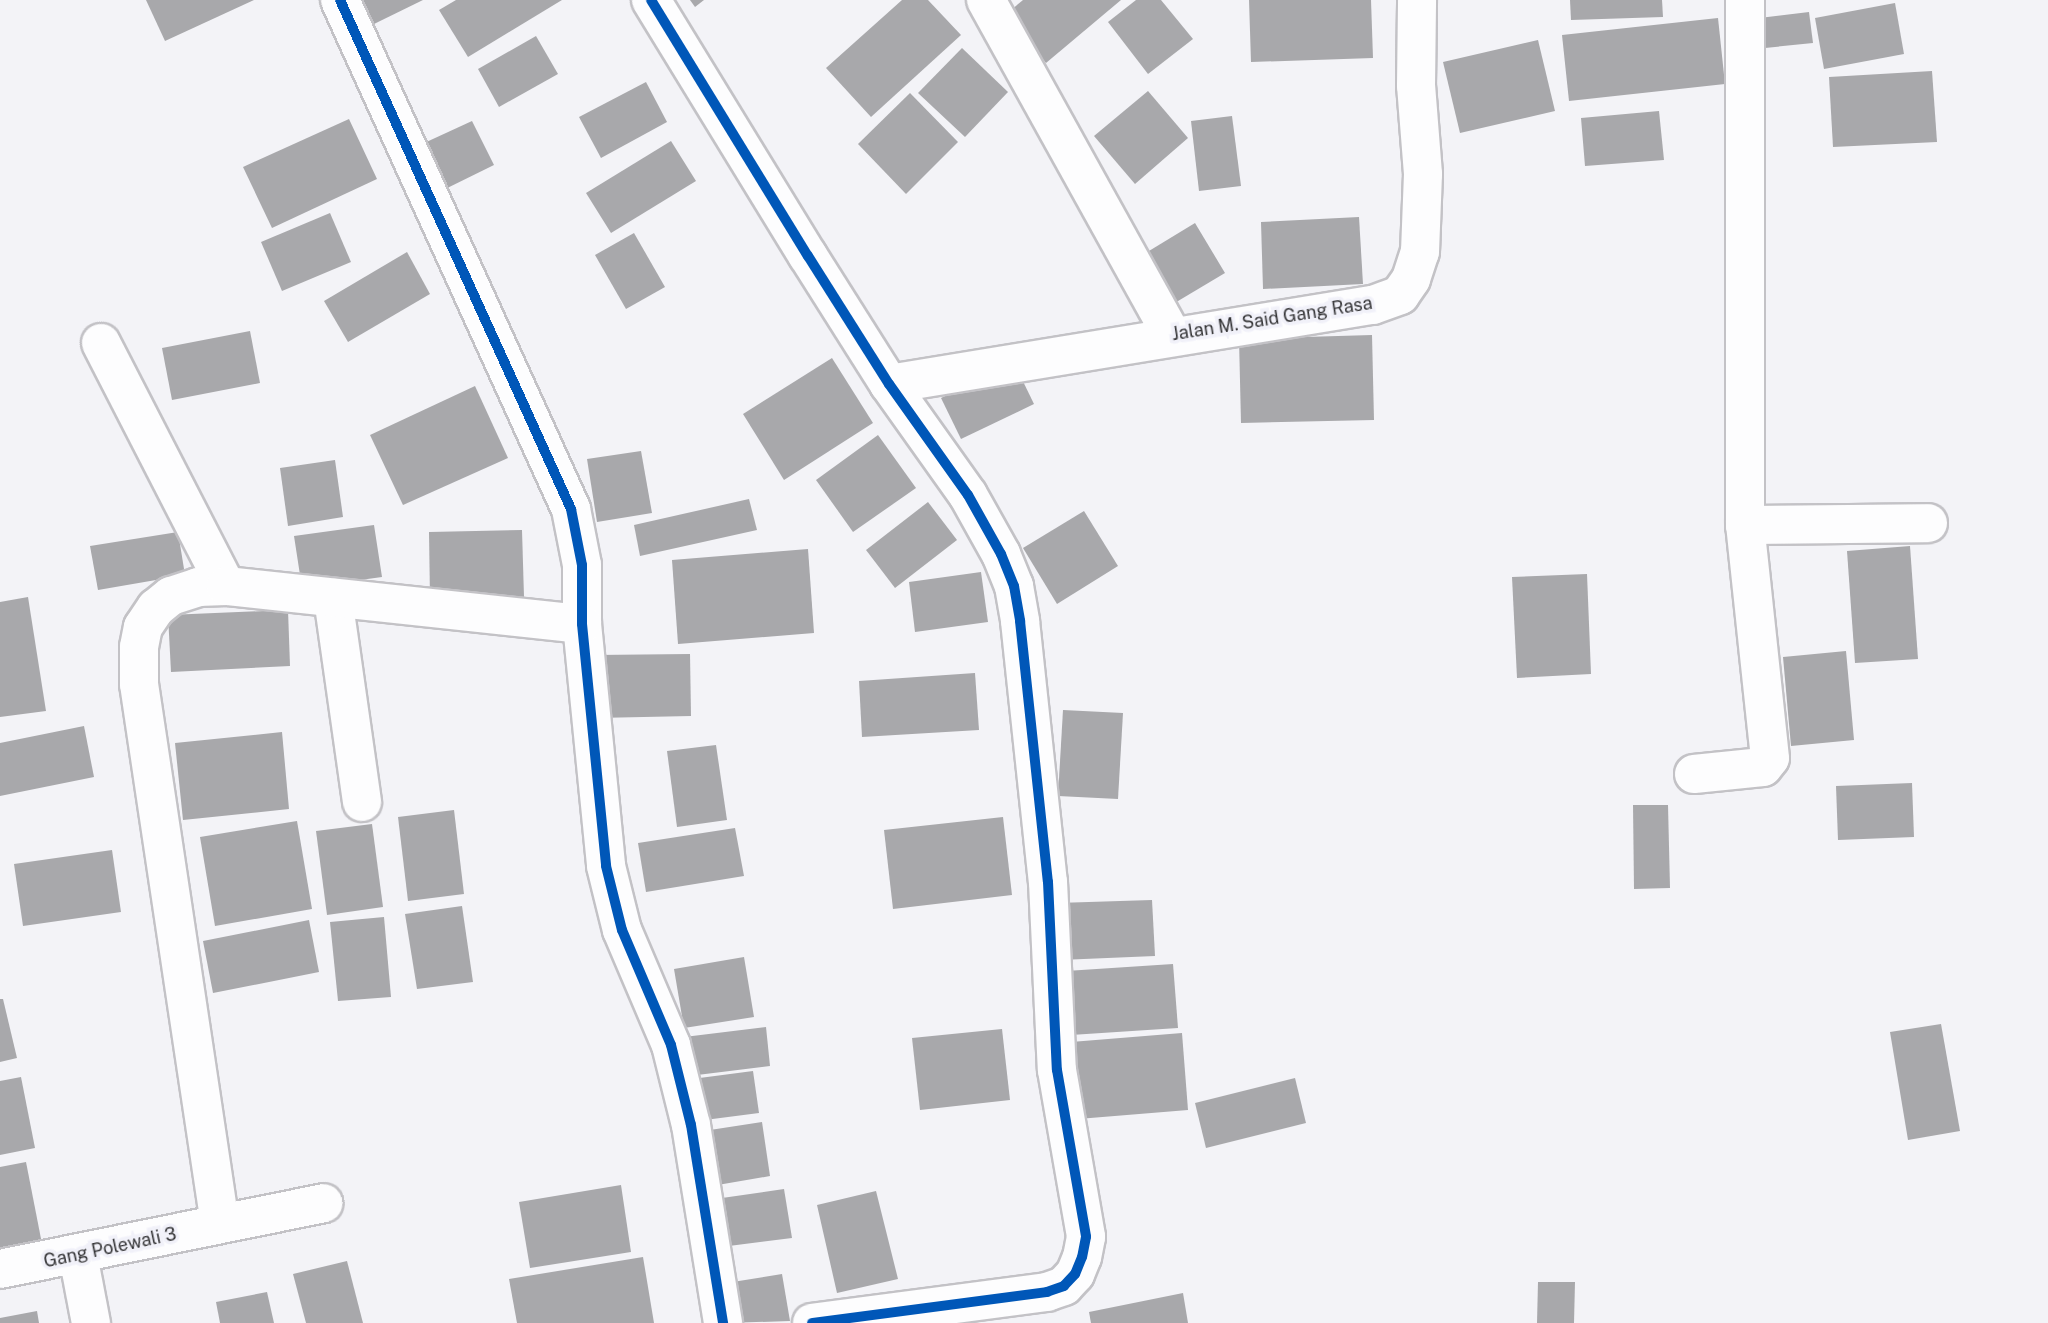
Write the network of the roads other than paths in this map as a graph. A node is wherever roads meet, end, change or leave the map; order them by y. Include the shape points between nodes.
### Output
1 (340, 0) edge
2 (652, 0) edge
3 (986, 0) edge
4 (1417, 0) edge
5 (1745, 0) edge
6 (1172, 335) junction
7 (101, 343) dead end
8 (890, 384) junction
9 (1928, 523) dead end
10 (1745, 525) junction
11 (226, 586) junction
12 (333, 598) junction
13 (582, 624) junction
14 (1693, 774) dead end
15 (362, 802) dead end
16 (323, 1203) dead end
17 (220, 1224) junction
18 (78, 1255) junction
19 (0, 1269) edge
20 (1049, 1307) edge
21 (879, 1319) edge
22 (91, 1323) edge
23 (723, 1323) edge
24 (812, 1323) edge

1 - 13 street via 571,509 582,565
2 - 8 street
3 - 6 street
4 - 6 street, Jalan M. Said Gang Rasa via 1416,86 1423,174 1420,252 1400,295 1373,305
5 - 10 street
6 - 8 street, Jalan M. Said Gang Rasa
7 - 11 street
8 - 20 street via 968,495 1002,554 1014,586 1043,817 1057,1070 1086,1237 1076,1274
9 - 10 street
10 - 14 street via 1770,758 1763,767
11 - 12 street
11 - 17 street via 198,587 171,596 143,627 139,647 139,684
12 - 13 street
12 - 15 street
13 - 23 street via 606,866 622,930 671,1045 691,1125
16 - 17 street, Gang Polewali 3
17 - 18 street, Gang Polewali 3
18 - 19 street, Gang Polewali 3
18 - 22 street
20 - 21 street
21 - 24 street

